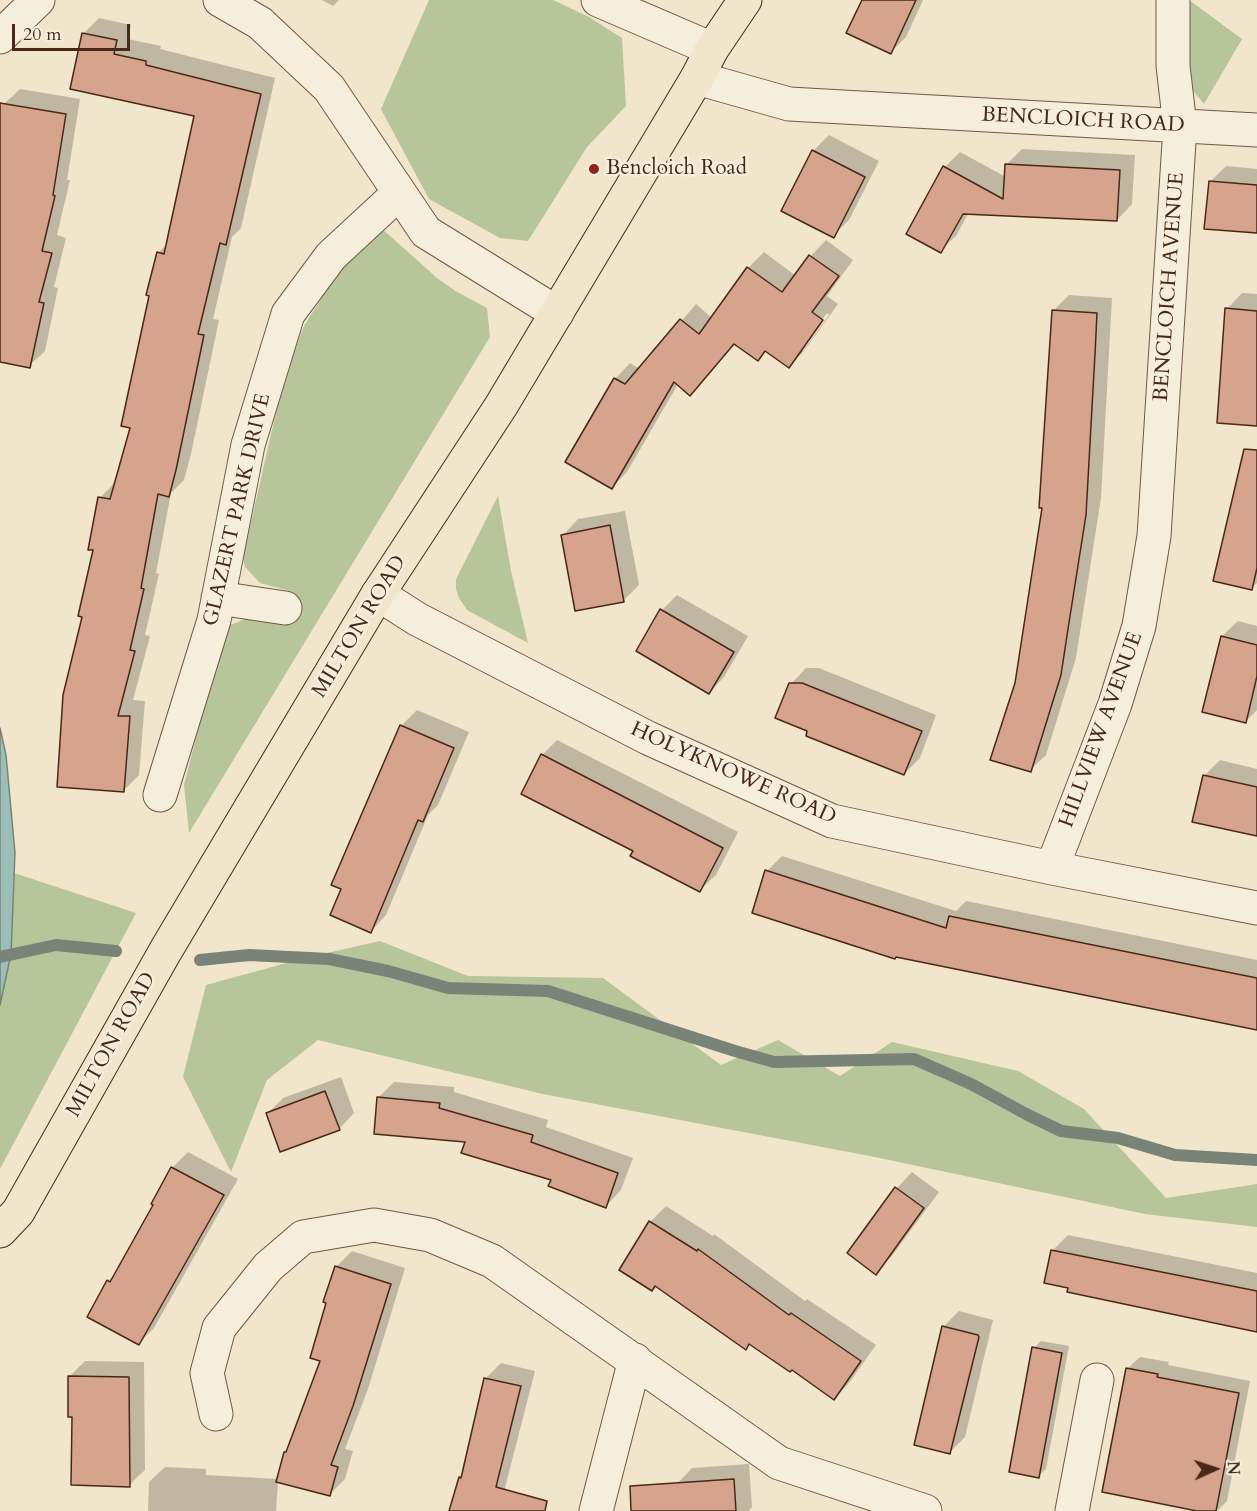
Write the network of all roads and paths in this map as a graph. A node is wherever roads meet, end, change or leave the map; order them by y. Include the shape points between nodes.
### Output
1 (38, 0) edge
2 (220, 0) edge
3 (598, 0) edge
4 (745, 0) edge
5 (1173, 0) edge
6 (0, 36) edge
7 (712, 49) junction
8 (697, 78) junction
9 (1180, 126) junction
10 (1257, 130) edge
11 (399, 193) junction
12 (557, 313) junction
13 (1160, 447) joint
14 (378, 594) junction
15 (218, 598) junction
16 (285, 608) dead end
17 (160, 795) dead end
18 (1052, 868) junction
19 (1257, 908) edge
20 (9, 1222) edge
21 (635, 1360) junction
22 (1097, 1380) dead end
23 (216, 1414) dead end
24 (596, 1511) edge
25 (925, 1511) edge
26 (1072, 1511) edge

1 - 6 street
2 - 11 street via 260,23 329,88
3 - 7 street
4 - 7 main road, MILTON ROAD
5 - 9 street, BENCLOICH AVENUE via 1173,66
7 - 8 main road, MILTON ROAD
8 - 9 street, BENCLOICH ROAD via 789,104
8 - 12 main road, MILTON ROAD
9 - 10 street, BENCLOICH ROAD
9 - 13 street, BENCLOICH AVENUE
11 - 12 street via 426,232
11 - 15 street, GLAZERT PARK DRIVE via 331,256 288,314 248,445
12 - 14 main road, MILTON ROAD
13 - 18 street, HILLVIEW AVENUE via 1154,536 1139,626 1115,704
14 - 18 street, HOLYKNOWE ROAD via 417,619 648,738 832,821
14 - 20 main road, MILTON ROAD
15 - 16 street
15 - 17 street, GLAZERT PARK DRIVE
18 - 19 street, HOLYKNOWE ROAD
21 - 23 street via 492,1261 430,1235 374,1225 303,1237 268,1267 219,1328 207,1373
21 - 24 street
21 - 25 street via 779,1463
22 - 26 street

